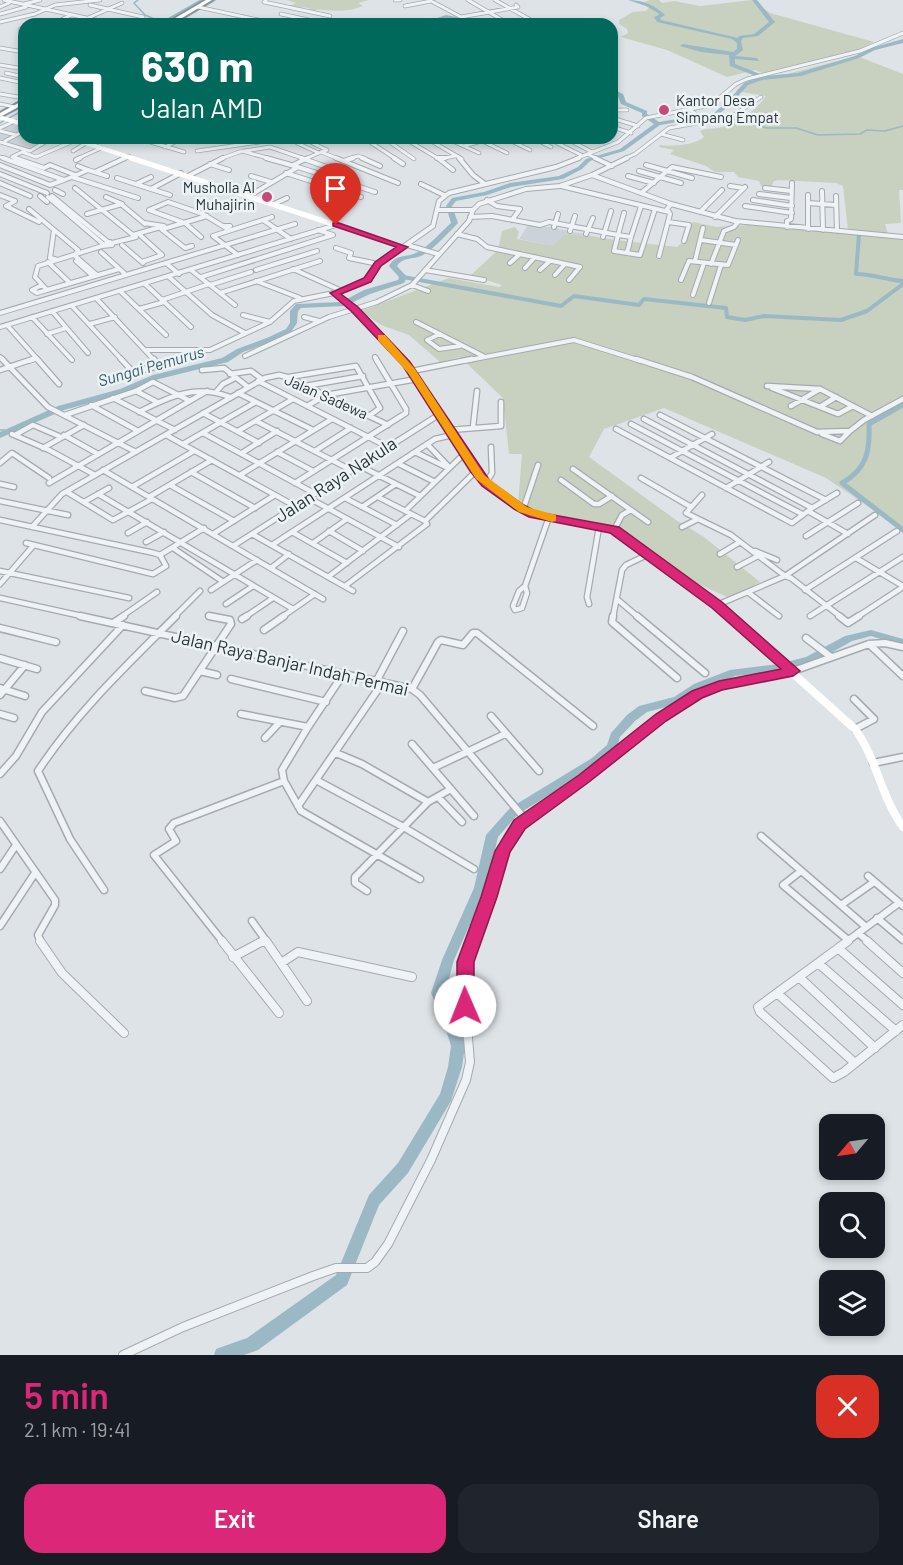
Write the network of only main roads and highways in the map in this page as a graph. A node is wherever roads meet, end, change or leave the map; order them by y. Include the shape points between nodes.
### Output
1 (205, 0) edge
2 (210, 0) edge
3 (177, 18) joint
4 (18, 104) edge
5 (18, 107) edge
6 (5, 119) edge

1 - 3 highway
2 - 3 highway
4 - 6 highway via 12,106
5 - 6 highway

